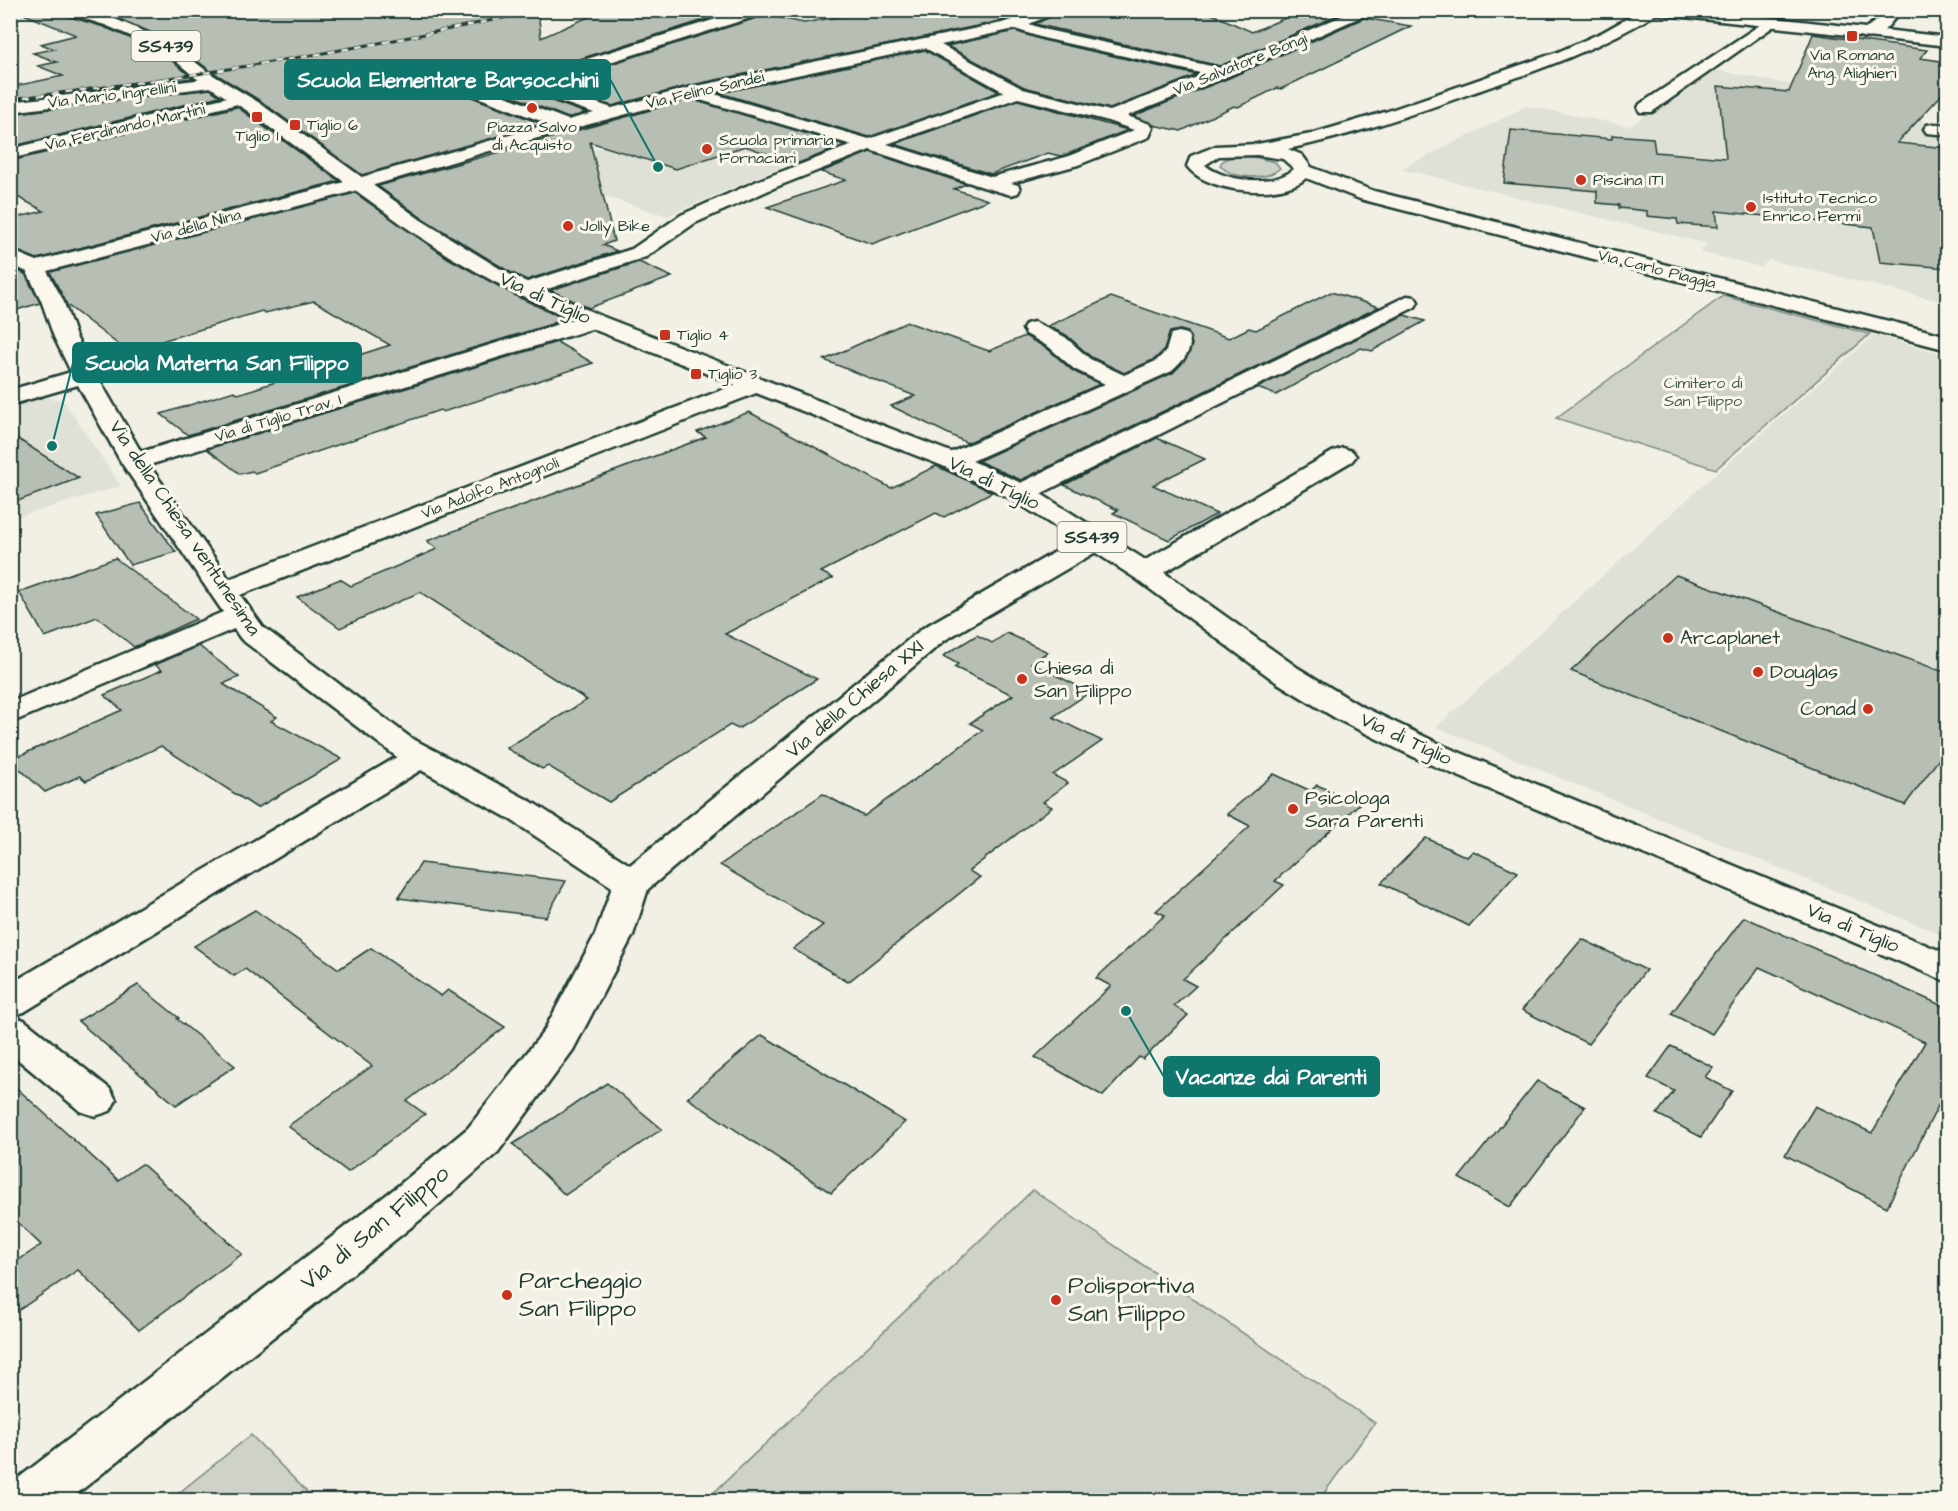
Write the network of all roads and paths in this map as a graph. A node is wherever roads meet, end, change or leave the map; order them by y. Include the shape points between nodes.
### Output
1 (70, 10) edge
2 (88, 10) edge
3 (761, 10) edge
4 (1056, 10) edge
5 (1369, 10) edge
6 (1654, 10) edge
7 (1674, 10) edge
8 (1695, 10) edge
9 (1892, 10) edge
10 (1736, 20) junction
11 (110, 22) junction
12 (1769, 23) junction
13 (1016, 24) junction
14 (1867, 34) junction
15 (1947, 42) edge
16 (927, 43) junction
17 (1222, 73) junction
18 (213, 82) junction
19 (524, 84) junction
20 (378, 91) dead end
21 (692, 92) junction
22 (1017, 93) junction
23 (487, 95) junction
24 (240, 99) junction
25 (10, 107) edge
26 (1646, 108) dead end
27 (611, 113) junction
28 (1111, 116) junction
29 (566, 125) junction
30 (1342, 133) junction
31 (869, 144) junction
32 (1258, 149) junction
33 (10, 154) edge
34 (1303, 167) junction
35 (357, 182) junction
36 (990, 183) junction
37 (1263, 184) junction
38 (1021, 192) dead end
39 (1366, 195) junction
40 (10, 256) edge
41 (34, 268) junction
42 (526, 290) junction
43 (1407, 302) dead end
44 (593, 321) junction
45 (1034, 329) dead end
46 (1179, 339) dead end
47 (1947, 343) edge
48 (84, 376) junction
49 (1124, 384) junction
50 (756, 385) junction
51 (10, 398) edge
52 (1343, 456) dead end
53 (952, 461) junction
54 (134, 462) junction
55 (1021, 493) junction
56 (1096, 540) junction
57 (1145, 572) junction
58 (232, 604) junction
59 (10, 714) edge
60 (420, 757) junction
61 (632, 883) junction
62 (1947, 969) edge
63 (10, 1002) edge
64 (10, 1030) edge
65 (95, 1100) dead end
66 (30, 1500) edge

1 - 11 street, Via di Tiglio / SS439
2 - 11 street, Via di Tiglio / SS439
3 - 19 street
4 - 13 street, Via Felino Sandei
5 - 17 street, Via Salvatore Bongi
6 - 7 street
6 - 10 street
6 - 30 street via 1600,41
8 - 10 street
9 - 14 street via 1886,22
10 - 12 street
11 - 18 street, Via di Tiglio / SS439 via 163,44
12 - 14 street
12 - 26 street
13 - 16 street, Via Felino Sandei
13 - 17 street via 1043,34
14 - 15 street
16 - 21 street, Via Felino Sandei
16 - 22 street
17 - 28 street, Via Salvatore Bongi
18 - 24 street, Via di Tiglio / SS439
18 - 25 street, Via Mario Ingrellini
19 - 23 street
19 - 27 street
20 - 23 street via 436,76
21 - 27 street, Via Felino Sandei
21 - 31 street
22 - 28 street
22 - 31 street
23 - 29 street
24 - 33 street, Via Ferdinando Martini
24 - 35 street, Via di Tiglio / SS439
27 - 29 street, Via Felino Sandei
28 - 36 street via 1144,128 1143,133 1072,161
29 - 35 street, Via Felino Sandei
30 - 32 street
30 - 34 street
31 - 36 street
31 - 42 street via 802,168 685,220 639,253
32 - 34 street, Via Carlo Piaggia via 1287,155
32 - 37 street via 1216,151 1200,158 1196,166 1218,180
34 - 37 street via 1293,179
34 - 39 street, Via Carlo Piaggia
35 - 41 street, Via della Nina
35 - 42 street, Via di Tiglio / SS439 via 456,252
36 - 38 street
37 - 39 street, Via Carlo Piaggia
39 - 47 street, Via Carlo Piaggia
40 - 41 street
41 - 48 street, Via della Chiesa ventunesima
42 - 44 street, Via di Tiglio / SS439
43 - 55 street
44 - 50 street, Via di Tiglio / SS439
44 - 54 street, Via di Tiglio Trav. I
45 - 49 street via 1057,342 1082,364
46 - 49 street via 1174,357 1164,366
48 - 51 street
48 - 54 street, Via della Chiesa ventunesima
49 - 53 street
50 - 53 street, Via di Tiglio / SS439
50 - 58 street, Via Adolfo Antognoli
52 - 57 street
53 - 55 street, Via di Tiglio / SS439
54 - 58 street, Via della Chiesa ventunesima
55 - 56 street, Via di Tiglio / SS439
56 - 57 street, Via di Tiglio / SS439
56 - 61 street, Via della Chiesa XXI via 1055,568 934,634
57 - 62 street, Via di Tiglio / SS439 via 1287,675 1432,753
58 - 59 street, Via Adolfo Antognoli
58 - 60 street, Via della Chiesa ventunesima via 252,633
60 - 61 street, Via della Chiesa ventunesima via 520,810
60 - 63 street
61 - 66 street, Via di San Filippo via 614,935 559,1040 483,1140 414,1199
64 - 65 street

